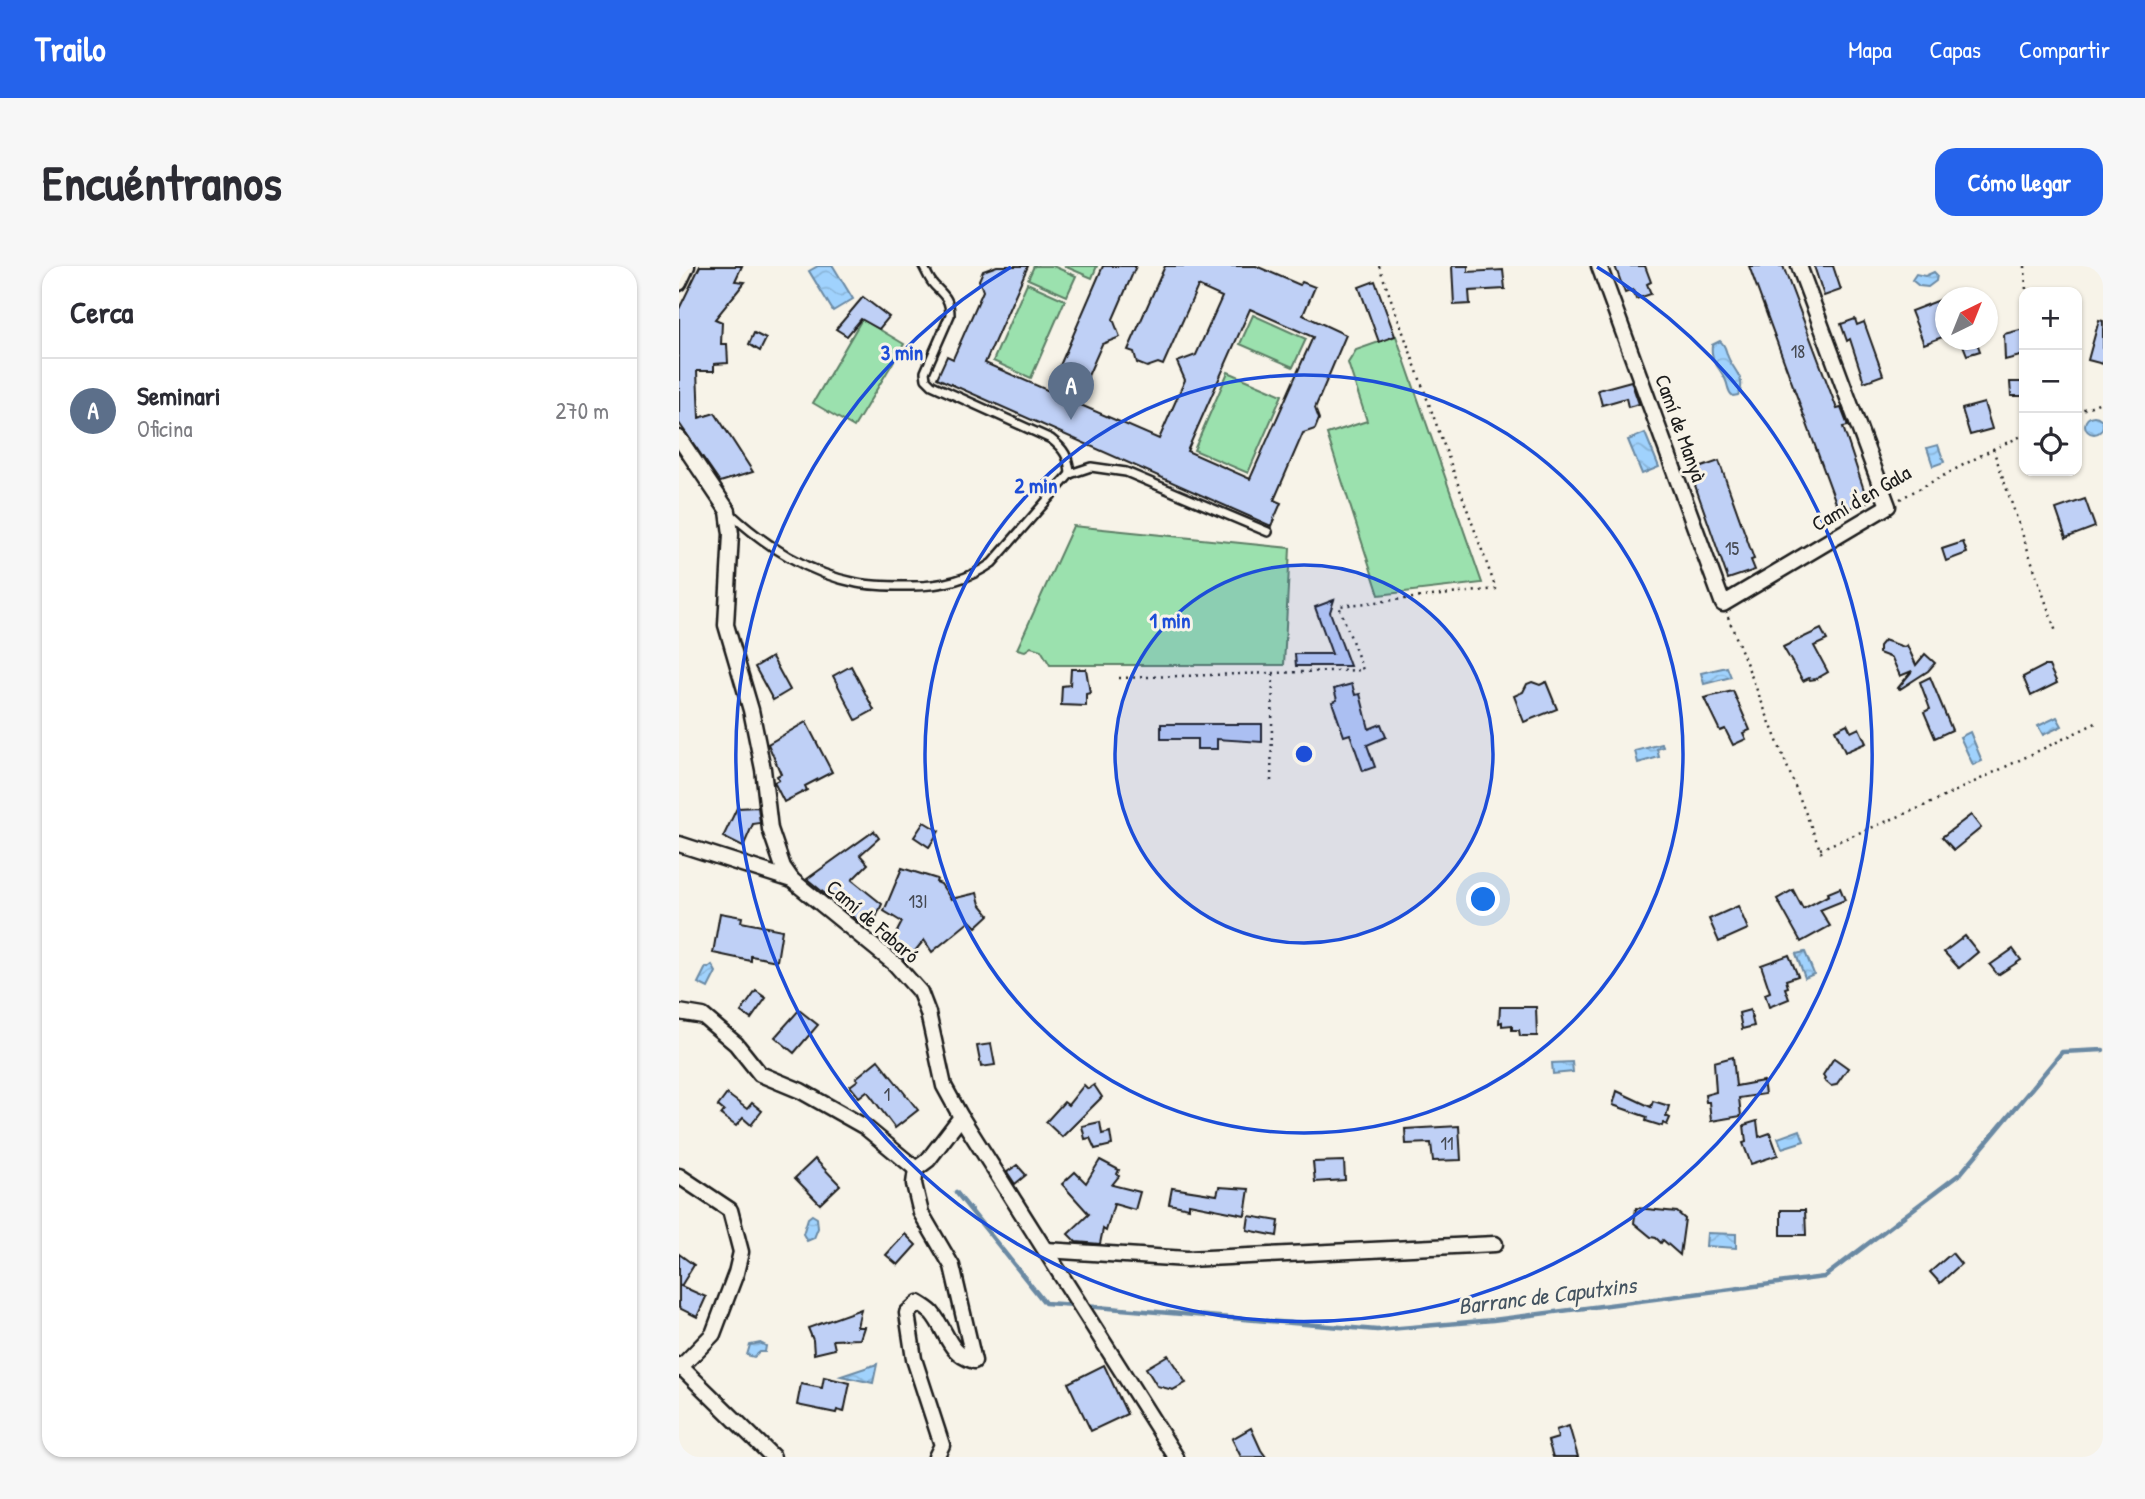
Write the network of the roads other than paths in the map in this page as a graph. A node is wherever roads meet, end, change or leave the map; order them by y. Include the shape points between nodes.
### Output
1 (923, 266) edge
2 (1599, 266) edge
3 (1799, 266) edge
4 (679, 438) edge
5 (1070, 474) junction
6 (728, 512) junction
7 (1268, 532) dead end
8 (1723, 604) joint
9 (679, 844) edge
10 (792, 880) junction
11 (679, 1012) edge
12 (961, 1117) junction
13 (916, 1169) junction
14 (679, 1176) edge
15 (1495, 1244) dead end
16 (1047, 1250) junction
17 (680, 1367) edge
18 (773, 1457) edge
19 (936, 1457) edge
20 (1176, 1457) edge

1 - 5 lane via 950,306 926,379 1051,439 1070,459
2 - 8 street, Camí de Manyà
3 - 8 street, Camí d'en Gala via 1888,506
4 - 6 street
5 - 6 lane via 992,563 937,586 878,585 834,577 779,551
5 - 7 lane via 1091,467 1126,472
6 - 10 street via 726,625 751,710 770,829
9 - 10 street
10 - 12 street, Camí de Fabaró via 895,964 920,992 944,1086
11 - 13 street via 703,1016 736,1044 760,1074 865,1127
12 - 13 street
12 - 16 street, Camí de Fabaró
13 - 19 street via 914,1184 921,1213 952,1266 974,1361 961,1357 931,1312 918,1303 907,1313 914,1359 942,1446
14 - 17 street via 730,1210 741,1252 713,1334
15 - 16 street via 1187,1259
16 - 20 street, Camí de Fabaró
17 - 18 street

